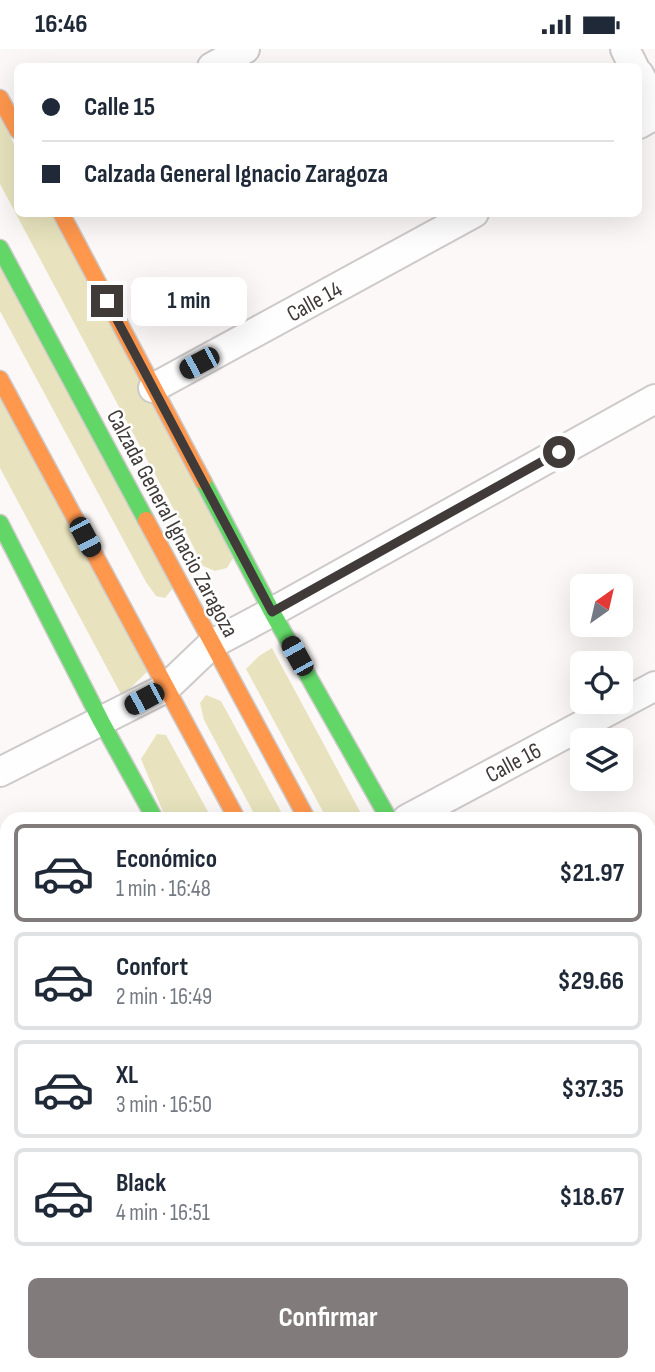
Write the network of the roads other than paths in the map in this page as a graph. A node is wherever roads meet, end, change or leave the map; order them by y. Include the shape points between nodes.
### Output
1 (244, 49) edge
2 (219, 63) edge
3 (642, 80) edge
4 (0, 98) edge
5 (655, 104) edge
6 (14, 124) edge
7 (63, 217) edge
8 (467, 217) edge
9 (0, 248) edge
10 (0, 379) edge
11 (153, 388) junction
12 (655, 399) edge
13 (0, 523) edge
14 (272, 612) junction
15 (212, 644) junction
16 (655, 686) edge
17 (166, 688) junction
18 (101, 721) junction
19 (0, 772) edge
20 (151, 812) edge
21 (233, 812) edge
22 (303, 812) edge
23 (384, 812) edge
24 (420, 812) edge

1 - 2 street
3 - 5 street
4 - 6 main road
7 - 11 main road, Calzada General Ignacio Zaragoza
8 - 11 street, Calle 14
9 - 15 main road, Calzada General Ignacio Zaragoza
10 - 17 main road
11 - 14 main road, Calzada General Ignacio Zaragoza
12 - 14 street
13 - 18 main road
14 - 15 street
14 - 23 main road, Calzada General Ignacio Zaragoza
15 - 17 street
15 - 22 main road, Calzada General Ignacio Zaragoza
16 - 24 street, Calle 16
17 - 18 street
17 - 21 main road
18 - 19 street
18 - 20 main road

